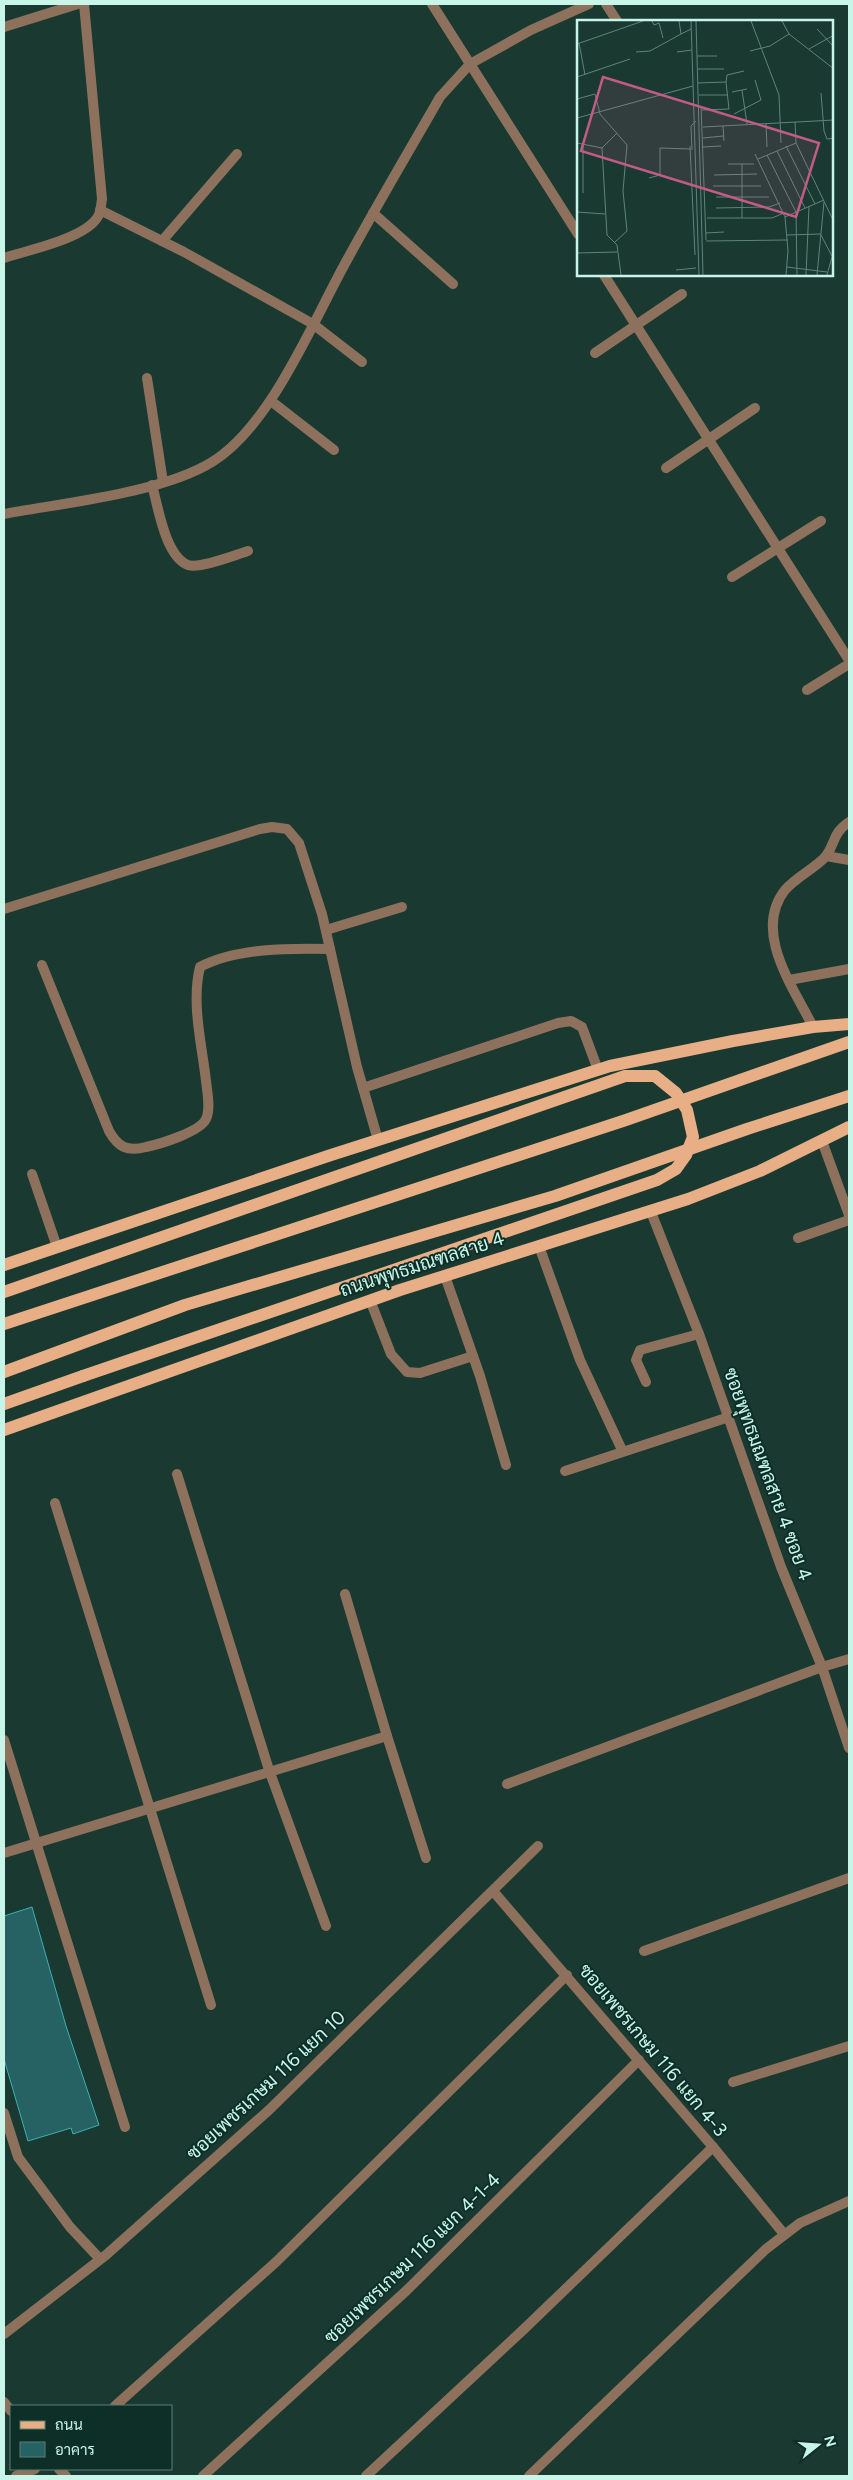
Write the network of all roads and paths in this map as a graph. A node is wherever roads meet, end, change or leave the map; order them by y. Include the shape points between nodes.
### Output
1 (78, 4) edge
2 (84, 4) edge
3 (432, 4) edge
4 (589, 4) edge
5 (606, 4) edge
6 (616, 20) edge
7 (4, 27) edge
8 (470, 64) junction
9 (237, 154) dead end
10 (100, 210) junction
11 (373, 212) junction
12 (577, 232) edge
13 (162, 241) junction
14 (4, 258) edge
15 (605, 276) edge
16 (453, 284) dead end
17 (682, 294) dead end
18 (313, 324) junction
19 (636, 325) junction
20 (595, 353) dead end
21 (362, 362) dead end
22 (147, 378) dead end
23 (271, 401) junction
24 (755, 408) dead end
25 (710, 439) junction
26 (334, 450) dead end
27 (666, 468) dead end
28 (163, 482) junction
29 (152, 485) junction
30 (4, 514) edge
31 (821, 521) dead end
32 (779, 547) junction
33 (248, 551) dead end
34 (732, 577) dead end
35 (849, 660) edge
36 (849, 664) edge
37 (807, 690) dead end
38 (849, 822) edge
39 (826, 856) junction
40 (849, 860) edge
41 (402, 907) dead end
42 (4, 909) edge
43 (326, 930) junction
44 (330, 949) junction
45 (42, 965) dead end
46 (849, 969) edge
47 (789, 980) junction
48 (849, 1024) edge
49 (814, 1027) junction
50 (849, 1042) edge
51 (598, 1070) junction
52 (363, 1088) junction
53 (849, 1096) edge
54 (849, 1127) edge
55 (378, 1140) junction
56 (822, 1140) junction
57 (32, 1174) dead end
58 (652, 1212) junction
59 (849, 1214) edge
60 (849, 1220) edge
61 (798, 1238) dead end
62 (539, 1246) junction
63 (57, 1247) junction
64 (4, 1265) edge
65 (445, 1276) junction
66 (4, 1292) edge
67 (370, 1300) junction
68 (4, 1324) edge
69 (699, 1334) junction
70 (474, 1356) junction
71 (4, 1372) edge
72 (646, 1382) dead end
73 (4, 1404) edge
74 (729, 1417) junction
75 (4, 1430) edge
76 (622, 1450) junction
77 (506, 1464) dead end
78 (565, 1470) dead end
79 (177, 1474) dead end
80 (55, 1503) dead end
81 (345, 1594) dead end
82 (849, 1659) edge
83 (822, 1667) junction
84 (387, 1736) junction
85 (4, 1740) edge
86 (849, 1748) edge
87 (270, 1770) junction
88 (507, 1784) dead end
89 (151, 1806) junction
90 (35, 1842) junction
91 (538, 1846) dead end
92 (4, 1852) edge
93 (426, 1858) dead end
94 (849, 1878) edge
95 (492, 1891) junction
96 (326, 1926) dead end
97 (644, 1951) dead end
98 (567, 1975) junction
99 (211, 2005) dead end
100 (849, 2046) edge
101 (639, 2060) junction
102 (733, 2082) dead end
103 (4, 2113) edge
104 (125, 2127) dead end
105 (713, 2147) junction
106 (849, 2201) edge
107 (784, 2234) junction
108 (100, 2259) junction
109 (4, 2334) edge
110 (116, 2405) edge
111 (32, 2470) edge
112 (16, 2476) edge
113 (203, 2476) edge
114 (366, 2476) edge
115 (529, 2476) edge

1 - 7 street
2 - 10 street via 102,192
3 - 8 street
4 - 8 street via 531,30
5 - 6 street
8 - 11 street via 440,97
8 - 12 street
9 - 13 street
10 - 13 street
10 - 14 street via 91,225 71,236
11 - 16 street
11 - 18 street
13 - 18 street
15 - 19 street
17 - 19 street
18 - 21 street
18 - 23 street
19 - 20 street
19 - 25 street
22 - 28 street
23 - 26 street
23 - 28 street via 242,437 212,462
24 - 25 street
25 - 27 street
25 - 32 street
28 - 29 street
29 - 30 street
29 - 33 street via 168,542 175,554 188,565 202,565
31 - 32 street
32 - 34 street
32 - 35 street
36 - 37 street
38 - 39 street via 835,835
39 - 40 street
39 - 47 street via 801,874 776,902 773,926 776,951
41 - 43 street
42 - 43 street via 272,827 287,830 300,843
43 - 44 street
44 - 45 street via 287,948 214,960 200,968 197,995 208,1099 206,1118 196,1130 128,1150 116,1143 109,1131
44 - 52 street
46 - 47 street
47 - 49 street
48 - 49 main road
49 - 51 main road
50 - 68 main road via 626,1120
51 - 52 street via 582,1027 571,1021
51 - 55 main road
52 - 55 street
53 - 71 main road, ถนนพุทธมณฑลสาย 4 via 555,1196 186,1304
54 - 56 main road, ถนนพุทธมณฑลสาย 4
55 - 63 main road
56 - 58 main road, ถนนพุทธมณฑลสาย 4 via 760,1171
56 - 59 street
57 - 63 street
58 - 62 main road, ถนนพุทธมณฑลสาย 4
58 - 69 street, ซอยพุทธมณฑลสาย 4 ซอย 4
60 - 61 street
62 - 65 main road, ถนนพุทธมณฑลสาย 4
62 - 76 street via 580,1360
63 - 64 main road
65 - 67 main road, ถนนพุทธมณฑลสาย 4
65 - 70 street
66 - 73 main road, bridge via 626,1076 654,1076 676,1093 687,1110 693,1138 676,1170 657,1180
67 - 70 street via 391,1354 406,1372 420,1373
67 - 75 main road, ถนนพุทธมณฑลสาย 4
69 - 72 street via 640,1350 636,1360
69 - 74 street, ซอยพุทธมณฑลสาย 4 ซอย 4
70 - 77 street
74 - 76 street
74 - 83 street, ซอยพุทธมณฑลสาย 4 ซอย 4 via 781,1566
76 - 78 street
79 - 87 street
80 - 89 street
81 - 84 street
82 - 83 street
83 - 86 street, ซอยพุทธมณฑลสาย 4 ซอย 4
83 - 88 street
84 - 87 street
84 - 93 street
85 - 90 street
87 - 89 street
87 - 96 street
89 - 90 street
89 - 99 street
90 - 92 street
90 - 104 street
91 - 95 street, ซอยเพชรเกษม 116 แยก 10
94 - 97 street
95 - 98 street, ซอยเพชรเกษม 116 แยก 4-3
95 - 108 street, ซอยเพชรเกษม 116 แยก 10 via 269,2110
98 - 101 street, ซอยเพชรเกษม 116 แยก 4-3
98 - 110 street via 276,2262
100 - 102 street
101 - 105 street, ซอยเพชรเกษม 116 แยก 4-3
101 - 113 street, ซอยเพชรเกษม 116 แยก 4-1-4 via 406,2291
103 - 108 street via 18,2158 70,2227
105 - 107 street, ซอยเพชรเกษม 116 แยก 4-3
105 - 114 street via 530,2324
106 - 107 street via 800,2223
107 - 115 street via 758,2255
108 - 109 street, ซอยเพชรเกษม 116 แยก 10
111 - 112 street

